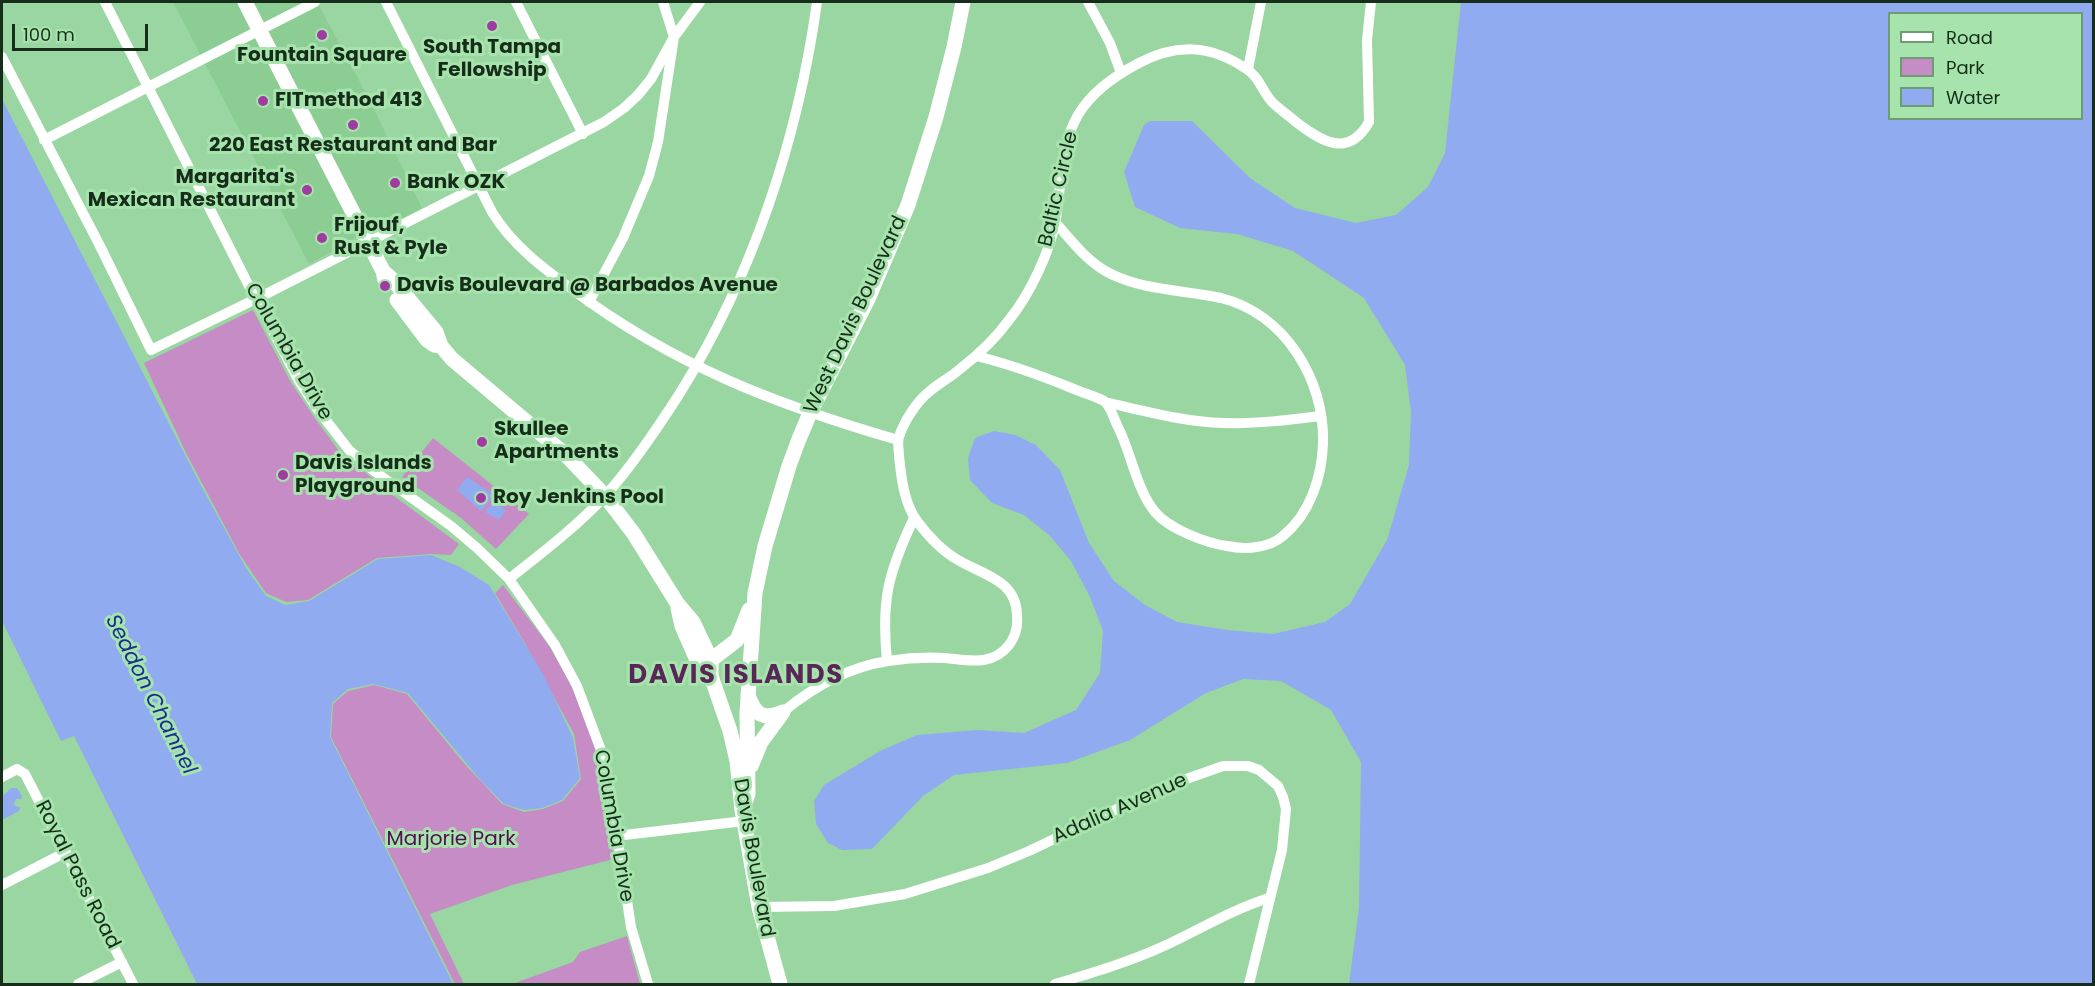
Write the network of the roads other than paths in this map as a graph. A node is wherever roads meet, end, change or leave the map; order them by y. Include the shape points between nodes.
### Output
1 (105, 2) edge
2 (244, 2) edge
3 (315, 2) edge
4 (386, 2) edge
5 (516, 2) edge
6 (663, 2) edge
7 (700, 2) edge
8 (817, 2) edge
9 (963, 2) edge
10 (1088, 2) edge
11 (1261, 2) edge
12 (1371, 2) edge
13 (260, 30) junction
14 (674, 37) junction
15 (2, 57) edge
16 (1248, 69) junction
17 (1121, 73) junction
18 (148, 87) junction
19 (583, 134) junction
20 (44, 140) junction
21 (479, 186) junction
22 (1055, 222) junction
23 (367, 242) junction
24 (256, 299) junction
25 (589, 302) junction
26 (976, 356) junction
27 (696, 367) junction
28 (1105, 402) junction
29 (810, 413) junction
30 (1321, 416) junction
31 (898, 440) junction
32 (605, 496) junction
33 (914, 518) junction
34 (509, 579) junction
35 (755, 593) junction
36 (677, 603) junction
37 (711, 660) junction
38 (887, 661) junction
39 (711, 676) junction
40 (748, 695) junction
41 (783, 712) junction
42 (749, 772) junction
43 (2, 777) edge
44 (743, 816) junction
45 (616, 836) junction
46 (66, 852) junction
47 (2, 885) edge
48 (1269, 898) junction
49 (759, 907) junction
50 (122, 962) junction
51 (1072, 982) edge
52 (78, 984) edge
53 (133, 984) edge
54 (648, 984) edge
55 (780, 984) edge
56 (1055, 984) edge
57 (1249, 984) edge

1 - 18 street, Columbia Drive
2 - 13 street
3 - 13 street
4 - 21 street
5 - 19 street
6 - 14 street
7 - 14 street
8 - 27 street via 801,95 779,175 738,282
9 - 29 street, West Davis Boulevard via 936,117 908,205 868,299
10 - 17 street
11 - 16 street
12 - 16 street via 1367,40 1369,122 1353,140 1331,143 1315,137 1271,101
13 - 18 street
13 - 23 street
14 - 19 street via 638,95
14 - 25 street via 665,107 649,176 623,238
15 - 20 street
16 - 17 street, Baltic Circle via 1222,55 1198,49 1161,54
17 - 22 street, Baltic Circle via 1078,115 1064,150
18 - 20 street
18 - 24 street, Columbia Drive
19 - 21 street
20 - 24 street via 151,350
21 - 23 street
21 - 25 street via 514,242
22 - 26 street, Baltic Circle via 1023,299 1009,321
22 - 30 street via 1087,257 1109,273 1153,287 1223,299 1272,324 1288,340 1310,376
23 - 24 street
23 - 32 street via 383,272 436,332 441,346 480,384 566,455
24 - 34 street, Columbia Drive via 312,400 349,450 465,537
25 - 27 street
26 - 28 street via 1043,376
26 - 31 street, Baltic Circle via 926,393
27 - 29 street
27 - 32 street via 658,428
28 - 30 street via 1222,423
28 - 30 street via 1155,512 1201,540 1235,548 1268,545 1297,523 1320,471
29 - 31 street
29 - 35 street, West Davis Boulevard via 783,484
31 - 33 street via 901,474
32 - 34 street
32 - 36 street
33 - 38 street via 887,590
33 - 38 street via 954,557 1004,584 1017,609 1016,628 1009,645 986,660
34 - 45 street, Columbia Drive via 555,645 577,686 602,753
35 - 37 street, West Davis Boulevard via 737,640
35 - 40 street, West Davis Boulevard
36 - 37 street via 693,622
36 - 39 street via 682,626 700,667
37 - 39 street
38 - 41 street via 822,684
39 - 44 street, Davis Boulevard via 737,761
40 - 41 street via 761,715
40 - 42 street, West Davis Boulevard
41 - 42 street via 761,742
42 - 44 street, West Davis Boulevard
43 - 46 street, Royal Pass Road via 17,769 25,774
44 - 45 street
44 - 49 street, Davis Boulevard
45 - 54 street, Columbia Drive via 631,927
46 - 47 street
46 - 50 street, Royal Pass Road
48 - 49 street, Adalia Avenue via 1284,839 1283,797 1278,786 1259,770 1235,765 1211,769 1161,788 1029,851 915,891 834,906
48 - 51 street
48 - 57 street, Adalia Avenue
49 - 55 street, Davis Boulevard
50 - 52 street
50 - 53 street, Royal Pass Road
51 - 56 street

